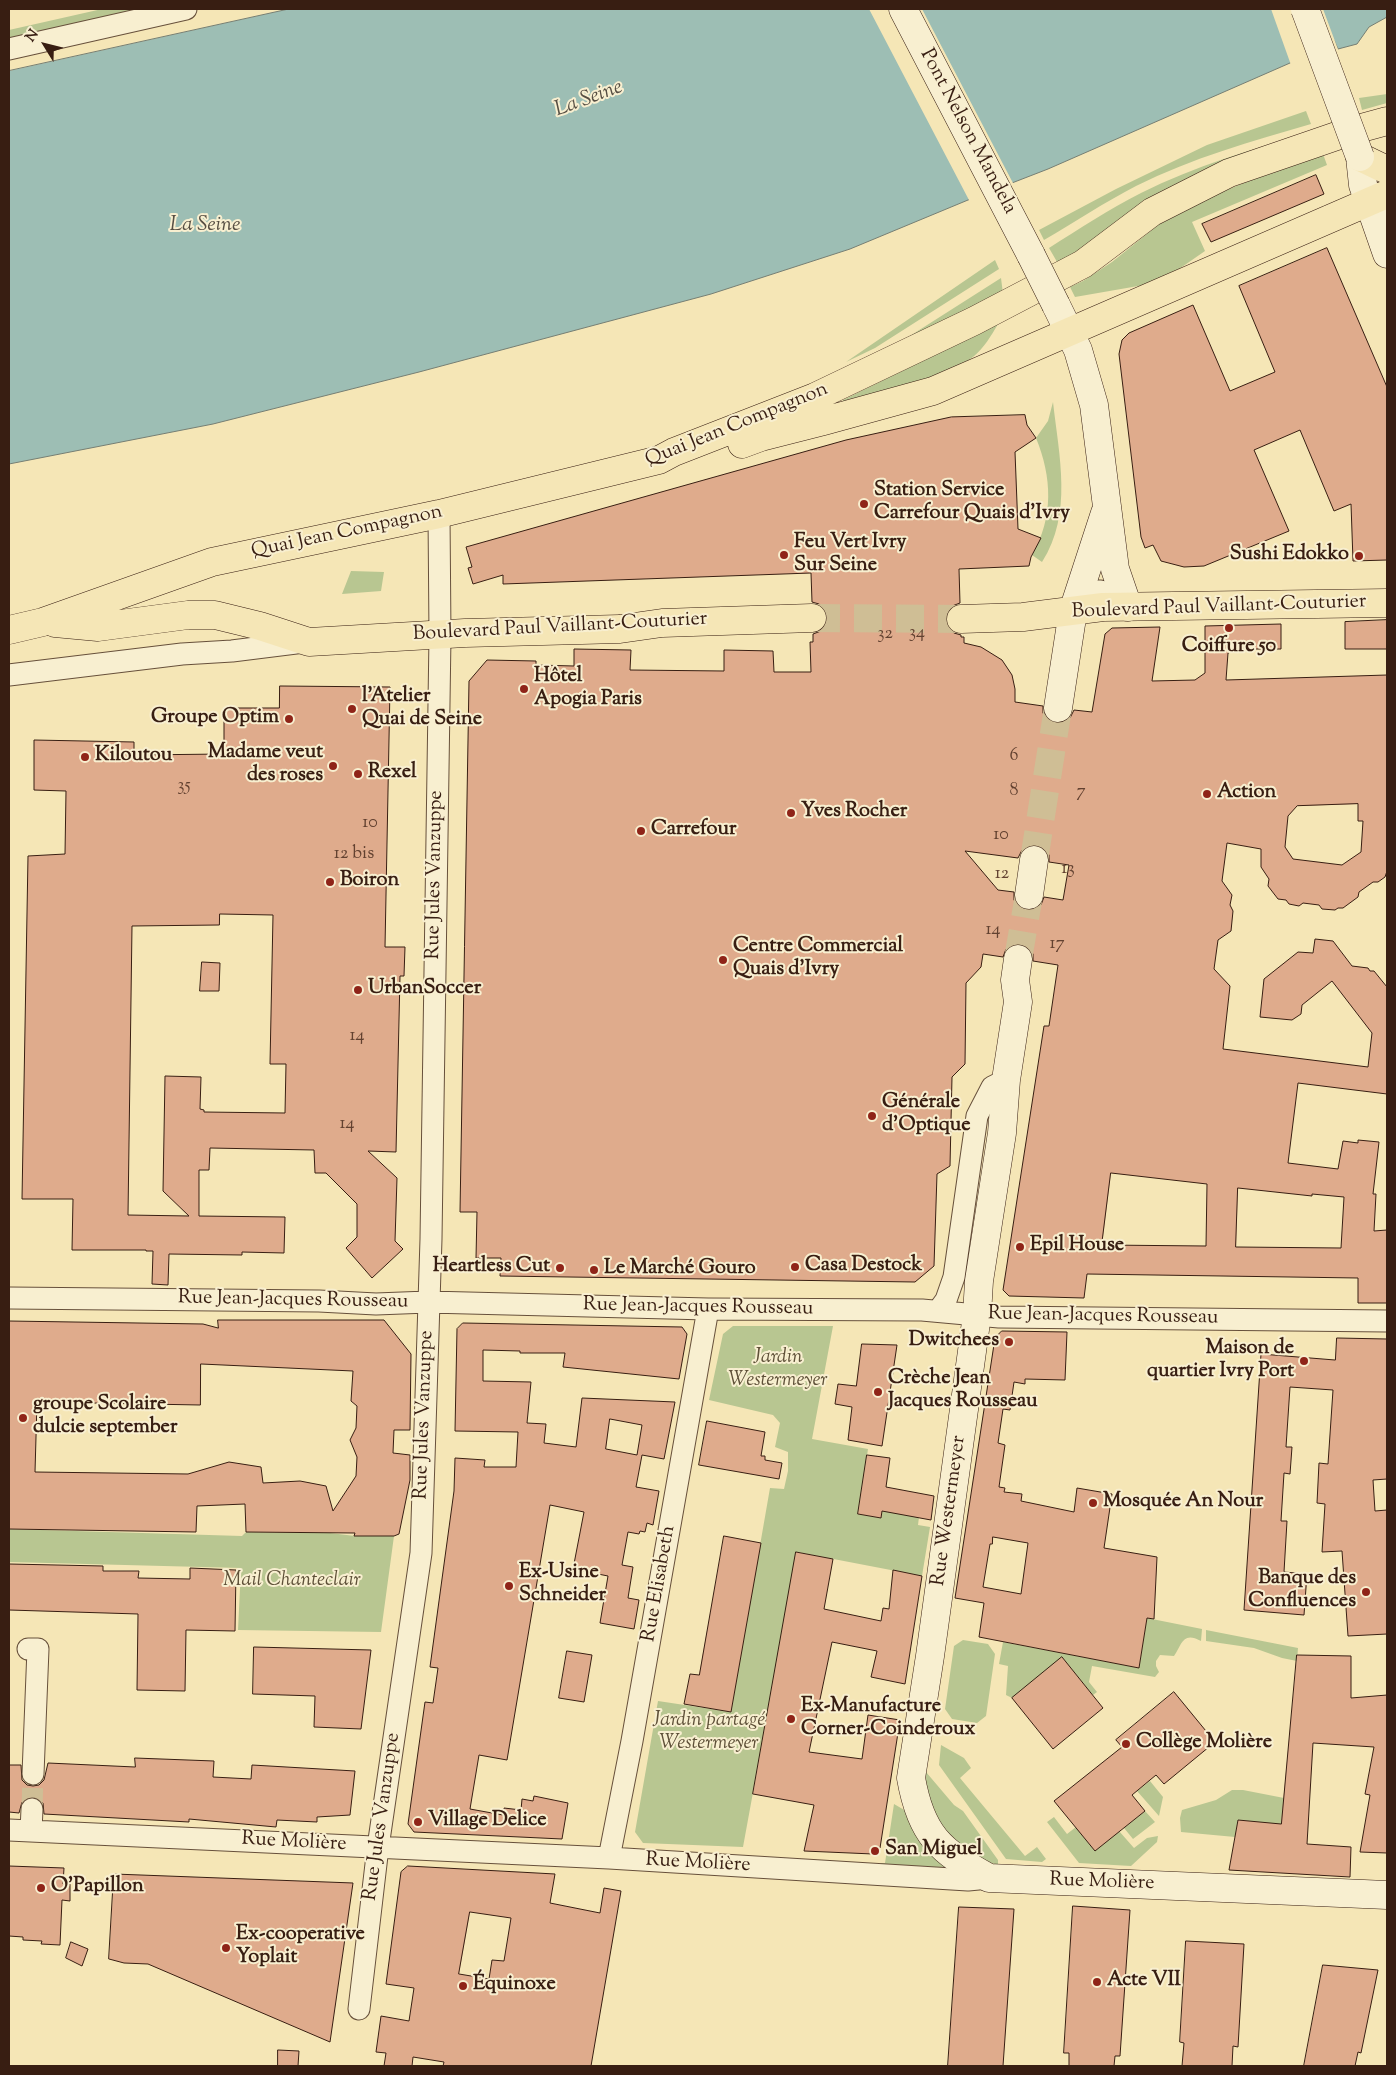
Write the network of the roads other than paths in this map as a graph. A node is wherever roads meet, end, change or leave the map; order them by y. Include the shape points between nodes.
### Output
1 (186, 9) edge
2 (903, 9) edge
3 (1305, 9) edge
4 (9, 49) edge
5 (1387, 121) edge
6 (1360, 157) junction
7 (1387, 170) edge
8 (1378, 198) edge
9 (1387, 254) edge
10 (1070, 332) junction
11 (779, 412) junction
12 (805, 426) junction
13 (761, 437) junction
14 (659, 460) junction
15 (1107, 507) junction
16 (439, 514) junction
17 (1085, 598) junction
18 (1387, 603) edge
19 (1128, 607) junction
20 (812, 618) tunnel mouth
21 (961, 619) tunnel mouth
22 (43, 622) junction
23 (9, 630) edge
24 (440, 636) junction
25 (309, 642) junction
26 (9, 675) edge
27 (1058, 708) tunnel mouth
28 (1034, 860) tunnel mouth
29 (1029, 895) tunnel mouth
30 (1018, 959) tunnel mouth
31 (1006, 1080) junction
32 (9, 1298) edge
33 (428, 1302) junction
34 (708, 1309) junction
35 (938, 1311) junction
36 (977, 1314) junction
37 (1387, 1321) edge
38 (28, 1649) dead end
39 (33, 1774) tunnel mouth
40 (32, 1809) tunnel mouth
41 (9, 1830) edge
42 (31, 1831) junction
43 (378, 1847) junction
44 (609, 1858) junction
45 (989, 1878) junction
46 (1387, 1895) edge
47 (359, 2009) dead end

1 - 4 street
2 - 10 main road, Pont Nelson Mandela, bridge
3 - 6 main road, bridge
5 - 11 main road, Quai Jean Compagnon via 1229,173 1187,192 1152,212 1083,264 974,321
6 - 7 main road
6 - 8 main road via 1363,185
8 - 9 main road
8 - 10 main road
10 - 12 main road via 933,391
10 - 15 main road via 1094,405
11 - 12 main road
11 - 13 main road
11 - 14 main road, Quai Jean Compagnon
12 - 13 main road
13 - 14 main road via 688,459
14 - 16 main road, Quai Jean Compagnon
15 - 17 main road
15 - 19 main road via 1116,569
16 - 22 main road, Quai Jean Compagnon via 212,562
16 - 24 street, Rue Jules Vanzuppe
17 - 19 main road, Boulevard Paul Vaillant-Couturier via 1103,607
17 - 21 main road, Boulevard Paul Vaillant-Couturier via 1023,617
17 - 27 main road
18 - 19 main road, Boulevard Paul Vaillant-Couturier
20 - 24 main road, Boulevard Paul Vaillant-Couturier
22 - 23 main road
22 - 25 main road, Boulevard Paul Vaillant-Couturier via 98,627 188,615 215,615
24 - 25 main road, Boulevard Paul Vaillant-Couturier via 406,635
24 - 33 street, Rue Jules Vanzuppe
25 - 26 street, Boulevard Paul Vaillant-Couturier
28 - 29 main road
30 - 31 main road, Rue Westermeyer via 1015,980 1018,1002
31 - 35 street via 992,1088 977,1116 954,1277 946,1300
31 - 36 main road, Rue Westermeyer via 1002,1133
32 - 33 street, Rue Jean-Jacques Rousseau
33 - 34 street, Rue Jean-Jacques Rousseau
33 - 43 street, Rue Jules Vanzuppe via 421,1553
34 - 35 street, Rue Jean-Jacques Rousseau
34 - 44 street, Rue Elisabeth
35 - 36 street, Rue Jean-Jacques Rousseau
36 - 37 street, Rue Jean-Jacques Rousseau via 999,1317
36 - 45 main road, Rue Westermeyer via 911,1778 922,1819 931,1836 959,1862
38 - 39 street via 38,1650 27,1730
40 - 42 street
41 - 42 street, Rue Molière
42 - 43 street, Rue Molière
43 - 44 street, Rue Molière
43 - 47 street, Rue Jules Vanzuppe
44 - 45 street, Rue Molière via 968,1880
45 - 46 main road, Rue Molière

